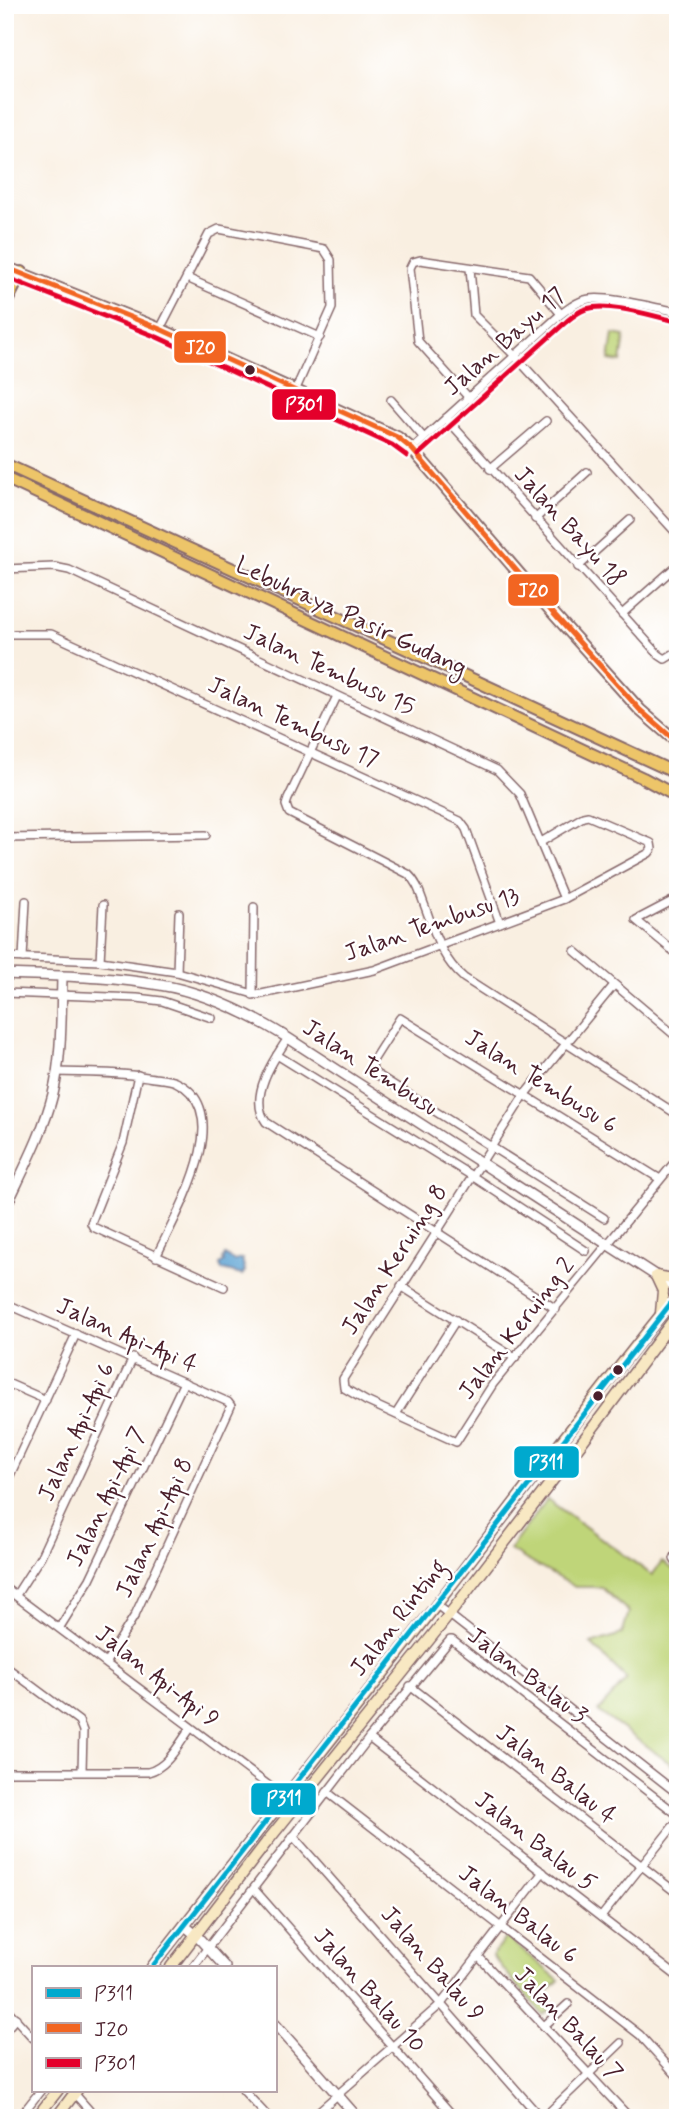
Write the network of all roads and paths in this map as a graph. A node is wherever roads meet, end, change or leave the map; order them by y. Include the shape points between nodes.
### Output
1 (470, 268) junction
2 (7, 270) edge
3 (22, 272) junction
4 (187, 278) junction
5 (5, 305) edge
6 (678, 312) edge
7 (561, 314) junction
8 (160, 329) junction
9 (320, 337) junction
10 (514, 356) junction
11 (295, 391) junction
12 (469, 398) junction
13 (391, 400) dead end
14 (446, 418) junction
15 (547, 421) dead end
16 (424, 438) junction
17 (412, 449) junction
18 (5, 464) edge
19 (490, 469) junction
20 (587, 472) dead end
21 (7, 479) edge
22 (535, 519) junction
23 (630, 520) dead end
24 (678, 535) edge
25 (578, 567) junction
26 (674, 568) dead end
27 (5, 569) edge
28 (622, 614) junction
29 (5, 634) edge
30 (678, 651) edge
31 (337, 696) junction
32 (678, 743) edge
33 (311, 753) junction
34 (678, 774) edge
35 (678, 796) edge
36 (206, 835) dead end
37 (5, 838) edge
38 (541, 842) junction
39 (678, 898) edge
40 (564, 900) junction
41 (26, 901) dead end
42 (103, 905) dead end
43 (254, 907) dead end
44 (179, 913) dead end
45 (500, 923) junction
46 (439, 945) junction
47 (575, 951) dead end
48 (678, 955) edge
49 (5, 957) edge
50 (23, 958) junction
51 (100, 961) junction
52 (177, 971) junction
53 (5, 974) edge
54 (62, 977) junction
55 (614, 985) junction
56 (5, 993) edge
57 (62, 995) junction
58 (253, 995) junction
59 (212, 1018) dead end
60 (288, 1038) junction
61 (678, 1038) edge
62 (566, 1044) junction
63 (277, 1055) junction
64 (57, 1072) junction
65 (138, 1075) junction
66 (524, 1094) junction
67 (678, 1115) edge
68 (491, 1148) junction
69 (678, 1158) edge
70 (481, 1162) junction
71 (472, 1176) junction
72 (660, 1179) junction
73 (5, 1209) edge
74 (604, 1218) dead end
75 (436, 1232) junction
76 (607, 1244) junction
77 (586, 1251) dead end
78 (156, 1257) junction
79 (656, 1276) junction
80 (678, 1280) edge
81 (401, 1286) junction
82 (224, 1287) dead end
83 (678, 1292) edge
84 (5, 1303) edge
85 (556, 1308) junction
86 (661, 1314) junction
87 (678, 1314) edge
88 (456, 1320) junction
89 (674, 1323) edge
90 (76, 1334) junction
91 (133, 1358) junction
92 (515, 1358) junction
93 (5, 1382) edge
94 (184, 1382) junction
95 (46, 1399) junction
96 (231, 1406) joint
97 (396, 1415) junction
98 (5, 1486) edge
99 (678, 1550) edge
100 (676, 1562) edge
101 (5, 1588) edge
102 (16, 1595) junction
103 (437, 1605) junction
104 (449, 1615) junction
105 (60, 1627) junction
106 (106, 1662) junction
107 (5, 1666) edge
108 (410, 1686) junction
109 (190, 1728) junction
110 (369, 1738) junction
111 (82, 1771) junction
112 (5, 1772) edge
113 (327, 1792) junction
114 (678, 1794) edge
115 (284, 1797) junction
116 (678, 1817) edge
117 (293, 1836) junction
118 (641, 1866) junction
119 (543, 1872) junction
120 (254, 1889) junction
121 (678, 1894) edge
122 (601, 1917) junction
123 (185, 1926) junction
124 (501, 1926) junction
125 (195, 1934) junction
126 (209, 1948) junction
127 (478, 1956) junction
128 (153, 1966) edge
129 (172, 1966) edge
130 (194, 1966) edge
131 (224, 1966) edge
132 (678, 1977) edge
133 (441, 2004) junction
134 (568, 2004) dead end
135 (5, 2007) edge
136 (16, 2018) junction
137 (276, 2025) edge
138 (544, 2026) junction
139 (5, 2031) edge
140 (32, 2037) edge
141 (621, 2043) dead end
142 (392, 2046) junction
143 (589, 2074) junction
144 (678, 2077) edge
145 (39, 2092) edge
146 (56, 2092) edge
147 (76, 2092) edge
148 (245, 2092) edge
149 (337, 2094) junction
150 (19, 2118) edge
151 (36, 2118) edge
152 (56, 2118) edge
153 (96, 2118) edge
154 (269, 2118) edge
155 (311, 2118) edge
156 (358, 2118) edge
157 (455, 2118) edge
158 (542, 2118) edge
159 (630, 2118) edge

1 - 7 street via 529,276
1 - 10 street via 474,315
1 - 12 street via 419,260 410,268 418,341
2 - 3 main road
3 - 5 main road
3 - 8 main road
4 - 8 street
4 - 9 street
4 - 9 street via 209,234 219,229 318,247 329,254 332,308
6 - 7 street, Jalan Bayu 17 via 587,299
7 - 10 street, Jalan Bayu 17
8 - 11 main road
9 - 11 street
10 - 12 street, Jalan Bayu 17
10 - 24 street
11 - 17 main road via 397,437
12 - 14 street, Jalan Bayu 17
13 - 16 street
14 - 16 street, Jalan Bayu 17
14 - 19 street, Jalan Bayu 18
15 - 19 street
16 - 17 street, Jalan Bayu 17
17 - 32 main road via 640,710
18 - 34 main road, Lebuhraya Pasir Gudang
19 - 22 street, Jalan Bayu 18
20 - 22 street
21 - 35 main road, Lebuhraya Pasir Gudang
22 - 25 street, Jalan Bayu 18
23 - 25 street
25 - 28 street, Jalan Bayu 18
26 - 28 street
27 - 31 street, Jalan Tembusu 15 via 69,570
28 - 30 street, Jalan Bayu 18 via 665,659
29 - 33 street, Jalan Tembusu 17 via 51,634
31 - 33 street
31 - 38 street, Jalan Tembusu 15 via 497,770 520,794
33 - 45 street, Jalan Tembusu 17 via 460,821
33 - 46 street via 287,810 408,874
36 - 37 street
38 - 40 street, Jalan Tembusu 15
38 - 40 street, Jalan Tembusu 13 via 588,816 651,843 649,853
39 - 48 street via 636,919
40 - 45 street, Jalan Tembusu 13
41 - 50 street
42 - 51 street
43 - 58 street
44 - 52 street
45 - 46 street, Jalan Tembusu 13
46 - 58 street, Jalan Tembusu 13 via 374,970
46 - 62 street via 449,965 464,978
47 - 55 street
49 - 50 street
50 - 51 street
51 - 52 street
52 - 58 street
53 - 54 street, Jalan Tembusu
54 - 57 street
54 - 60 street, Jalan Tembusu via 163,985 213,1000
55 - 61 street
55 - 62 street, Jalan Keruing 8
56 - 57 street
57 - 59 street via 162,1001
57 - 64 street
60 - 63 street
60 - 70 street, Jalan Tembusu
62 - 66 street, Jalan Keruing 8
62 - 67 street
63 - 71 street
63 - 75 street via 263,1079 261,1107 266,1122
64 - 65 street
64 - 73 street via 46,1116
65 - 78 street via 123,1143 91,1223
65 - 78 street via 175,1081 197,1102 203,1118 202,1147 194,1174
66 - 68 street, Jalan Keruing 8
66 - 68 street, Jalan Tembusu 6 via 400,1018 372,1062 373,1072
66 - 72 street, Jalan Tembusu 6
68 - 70 street, Jalan Keruing 8
68 - 74 street
69 - 72 street, Jalan Keruing 2
70 - 71 street, Jalan Keruing 8
70 - 76 street, Jalan Tembusu
71 - 75 street, Jalan Keruing 8
71 - 77 street
72 - 76 street, Jalan Keruing 2
75 - 81 street, Jalan Keruing 8
75 - 85 street
76 - 79 street, Jalan Tembusu
76 - 85 street, Jalan Keruing 2
78 - 82 street
79 - 80 main road
79 - 83 street, Jalan Tembusu
79 - 86 main road via 663,1291
81 - 88 street
81 - 97 street, Jalan Keruing 8 via 343,1379 344,1388
83 - 86 main road, Jalan Rinting
84 - 90 street, Jalan Api-Api 4
85 - 92 street, Jalan Keruing 2
86 - 103 main road, Jalan Rinting
87 - 89 main road, Jalan Rinting
88 - 92 street
88 - 97 street
89 - 104 main road, Jalan Rinting
90 - 91 street, Jalan Api-Api 4
90 - 95 street
91 - 94 street, Jalan Api-Api 4
91 - 102 street, Jalan Api-Api 6 via 41,1556
92 - 97 street, Jalan Keruing 2 via 456,1442
93 - 95 street
94 - 96 street, Jalan Api-Api 4
94 - 105 street, Jalan Api-Api 7 via 90,1579
95 - 98 street
96 - 106 street, Jalan Api-Api 8 via 135,1615
99 - 100 street
101 - 102 street, Jalan Api-Api 9
102 - 105 street, Jalan Api-Api 9
103 - 104 street
103 - 115 main road, Jalan Rinting
104 - 114 street
104 - 125 main road, Jalan Rinting
105 - 106 street, Jalan Api-Api 9
106 - 109 street, Jalan Api-Api 9
107 - 111 street via 79,1721
108 - 110 street, Jalan Balau 3
108 - 116 street, Jalan Balau 3 via 452,1640
108 - 118 street, Jalan Balau 4
109 - 111 street via 156,1770
109 - 115 street, Jalan Api-Api 9
110 - 113 street, Jalan Balau 3
110 - 119 street, Jalan Balau 5
111 - 112 street
113 - 117 street, Jalan Balau 3
113 - 124 street, Jalan Balau 6
115 - 123 main road, Jalan Rinting
116 - 118 street
117 - 120 street, Jalan Balau 3
117 - 133 street, Jalan Balau 9
118 - 121 street, Jalan Balau 4
118 - 122 street
119 - 122 street, Jalan Balau 5
119 - 124 street
120 - 126 street, Jalan Balau 3
120 - 142 street, Jalan Balau 10
122 - 132 street, Jalan Balau 5
123 - 125 street
123 - 128 main road, Jalan Rinting
124 - 127 street
124 - 144 street, Jalan Balau 6 via 640,2035
125 - 126 street
125 - 129 main road, Jalan Rinting
126 - 130 street, Jalan Balau 3
126 - 131 street
127 - 133 street
127 - 138 street, Jalan Balau 7
133 - 142 street
133 - 158 street, Jalan Balau 9
134 - 138 street
135 - 136 street
136 - 139 street
136 - 140 street
137 - 149 street
138 - 143 street, Jalan Balau 7
141 - 143 street
142 - 149 street
142 - 157 street, Jalan Balau 10
143 - 158 street
143 - 159 street, Jalan Balau 7
145 - 150 street
146 - 151 main road
147 - 152 main road
147 - 153 street
148 - 154 street
149 - 155 street
149 - 156 street

